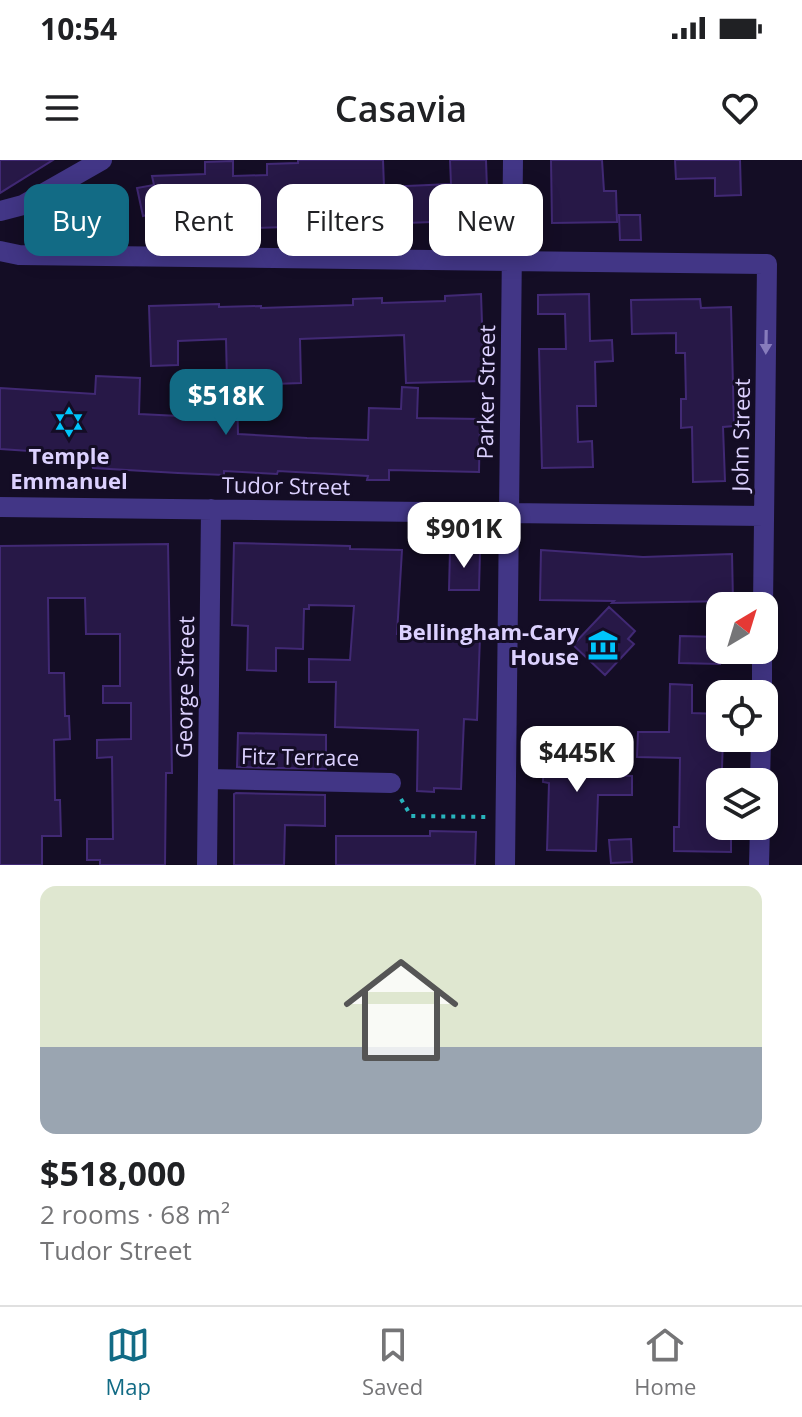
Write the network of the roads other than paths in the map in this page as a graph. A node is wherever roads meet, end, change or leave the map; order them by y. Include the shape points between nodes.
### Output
1 (102, 160) edge
2 (513, 160) edge
3 (0, 211) edge
4 (0, 251) edge
5 (511, 261) junction
6 (0, 507) edge
7 (211, 509) junction
8 (508, 513) junction
9 (764, 516) junction
10 (763, 592) edge
11 (208, 779) junction
12 (391, 783) road end
13 (760, 840) edge
14 (207, 865) edge
15 (505, 865) edge
16 (759, 865) edge

1 - 3 street via 23,205
2 - 5 street, Parker Street
4 - 5 street
5 - 8 street, Parker Street
5 -> 9 street, John Street via 767,264
6 - 7 street, Tudor Street
7 - 8 street, Tudor Street
7 - 11 street, George Street
8 - 9 street, Tudor Street
8 - 15 street, Parker Street
9 - 10 street, John Street
11 - 12 street, Fitz Terrace
11 - 14 street, George Street
13 - 16 street

